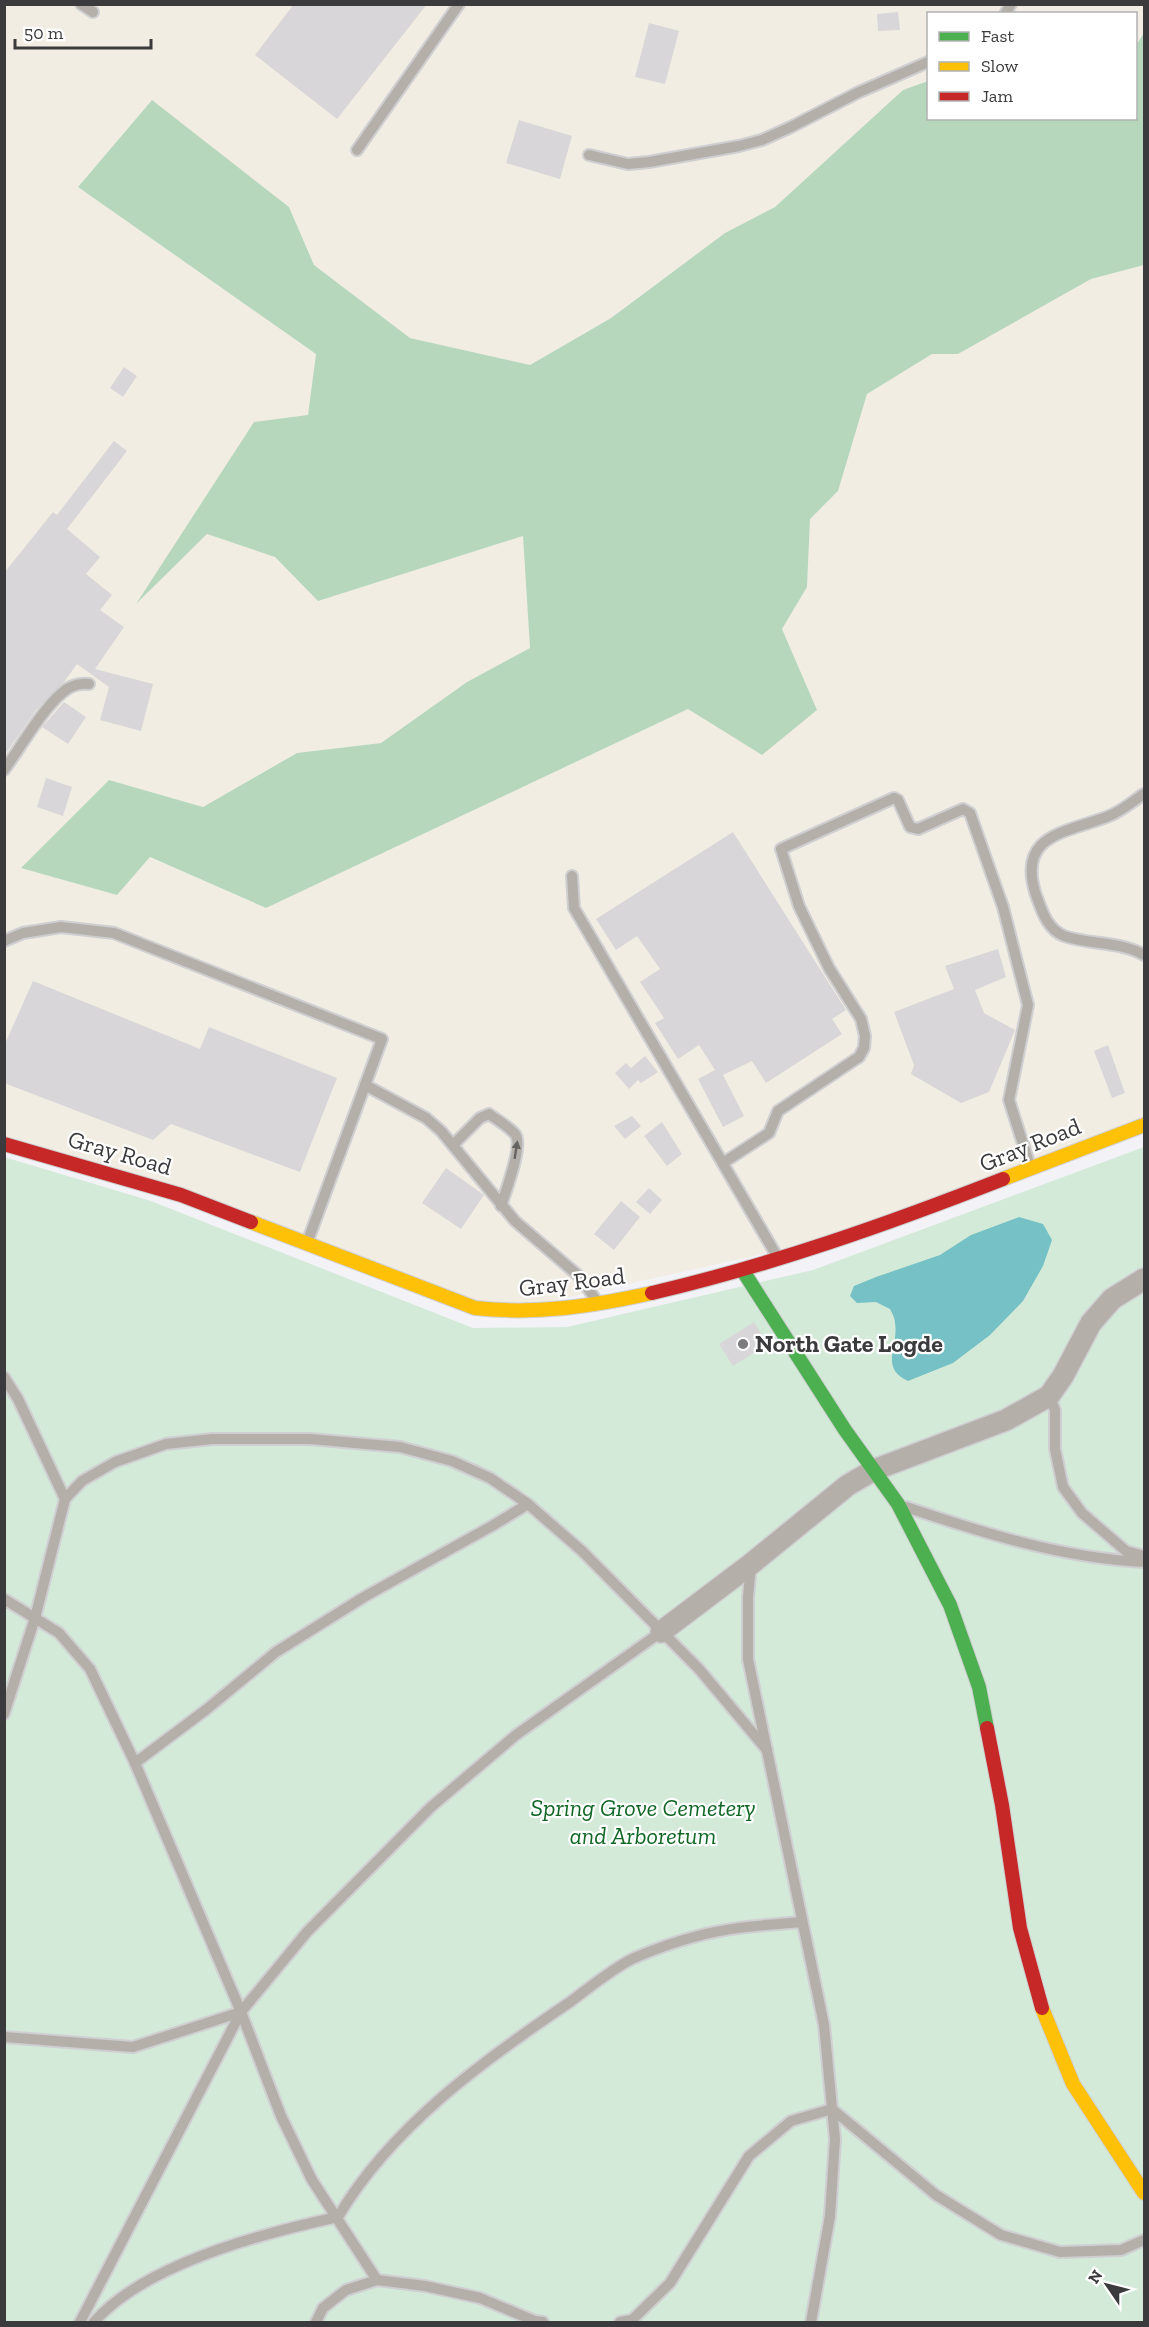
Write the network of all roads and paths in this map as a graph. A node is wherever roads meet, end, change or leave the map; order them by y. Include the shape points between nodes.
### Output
1 (81, 4) edge
2 (459, 4) edge
3 (93, 12) dead end
4 (927, 62) edge
5 (357, 150) dead end
6 (589, 155) dead end
7 (89, 684) dead end
8 (4, 770) edge
9 (1144, 794) edge
10 (572, 876) dead end
11 (4, 941) edge
12 (1144, 955) edge
13 (365, 1085) junction
14 (1144, 1125) edge
15 (4, 1144) edge
16 (453, 1145) junction
17 (723, 1163) junction
18 (1031, 1169) junction
19 (501, 1206) junction
20 (307, 1242) junction
21 (780, 1260) junction
22 (743, 1271) junction
23 (1144, 1279) edge
24 (600, 1305) junction
25 (4, 1377) edge
26 (1049, 1396) junction
27 (874, 1470) junction
28 (65, 1498) junction
29 (528, 1504) junction
30 (898, 1504) junction
31 (1144, 1556) edge
32 (1144, 1562) edge
33 (751, 1564) junction
34 (4, 1599) edge
35 (35, 1618) junction
36 (661, 1632) junction
37 (4, 1714) edge
38 (767, 1750) junction
39 (135, 1762) junction
40 (802, 1922) junction
41 (241, 2012) junction
42 (4, 2037) edge
43 (832, 2109) junction
44 (1144, 2193) edge
45 (338, 2217) junction
46 (1144, 2240) edge
47 (377, 2280) junction
48 (80, 2322) edge
49 (94, 2322) edge
50 (316, 2322) edge
51 (543, 2322) edge
52 (620, 2322) edge
53 (811, 2322) edge

1 - 3 lane
2 - 5 lane
4 - 6 lane via 762,140 667,161 628,164
7 - 8 lane via 78,683 54,700
9 - 12 lane via 1112,815 1043,842 1031,864 1032,883 1049,925 1064,935 1105,942
10 - 17 lane via 574,908
11 - 13 lane via 23,933 61,927 114,933 382,1039
13 - 16 lane via 426,1118
13 - 20 lane
14 - 18 street, Gray Road
15 - 20 street, Gray Road via 181,1195
16 - 19 lane
19 -> 16 lane via 515,1161 516,1135 489,1114
17 - 18 lane via 769,1133 778,1111 859,1057 864,1048 861,1019 829,968 799,906 781,849 894,798 910,826 918,829 963,809 970,813 1003,907 1028,1005 1009,1100
17 - 21 lane
18 - 21 street, Gray Road via 872,1230
19 - 24 lane via 580,1277
20 - 24 street, Gray Road via 476,1308 553,1312
21 - 22 street, Gray Road
22 - 24 street, Gray Road
22 - 27 street
23 - 26 street via 1112,1299 1091,1323
25 - 28 lane
26 - 27 street via 1006,1420
26 - 31 lane via 1055,1410 1055,1449 1063,1487 1082,1513 1126,1551
27 - 30 street
27 - 33 street via 848,1485
28 - 29 lane via 82,1481 115,1462 166,1444 212,1439 310,1439 400,1447 452,1461 490,1478
28 - 35 lane
29 - 36 lane via 582,1551
29 - 39 lane via 276,1652
30 - 32 lane via 986,1534 1104,1560
30 - 44 street via 950,1605 979,1687 1020,1928 1046,2020 1073,2084
33 - 36 street
33 - 38 lane via 748,1659
34 - 35 lane
35 - 37 lane
35 - 39 lane via 59,1633 90,1669
36 - 38 lane via 699,1669
36 - 41 lane via 516,1735 431,1807 307,1932
38 - 40 lane
39 - 41 lane
40 - 43 lane via 824,2025
40 - 45 lane via 694,1936 631,1959 455,2085 386,2152
41 - 42 lane via 133,2047
41 - 45 lane via 281,2116 312,2180
41 - 48 lane
43 - 46 lane via 936,2195 1001,2235 1060,2252 1120,2250
43 - 52 lane via 791,2121 749,2156 670,2283 632,2320
43 - 53 lane via 835,2139 830,2216
45 - 47 lane
45 - 49 lane via 242,2243 158,2274 108,2306
47 - 50 lane via 346,2290 323,2308
47 - 51 lane via 480,2298

